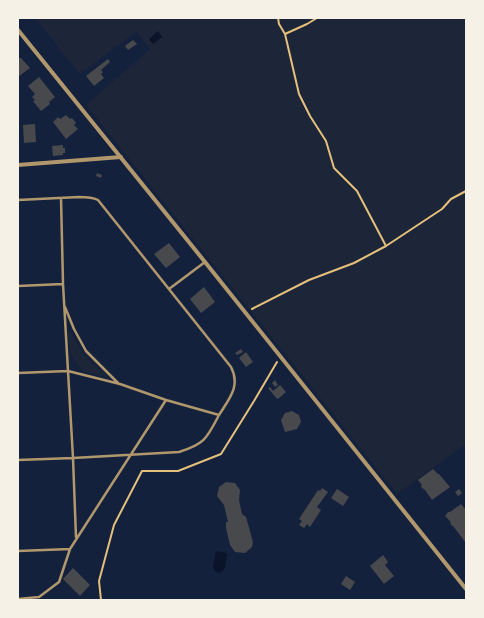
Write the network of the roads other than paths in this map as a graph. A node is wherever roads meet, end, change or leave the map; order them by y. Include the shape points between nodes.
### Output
1 (18, 30) edge
2 (121, 157) junction
3 (18, 165) edge
4 (61, 198) junction
5 (18, 200) edge
6 (205, 262) junction
7 (63, 284) junction
8 (18, 286) edge
9 (169, 289) junction
10 (64, 305) junction
11 (68, 371) junction
12 (18, 373) edge
13 (120, 384) junction
14 (166, 400) junction
15 (219, 415) junction
16 (131, 455) junction
17 (73, 458) junction
18 (18, 460) edge
19 (76, 538) junction
20 (70, 549) junction
21 (18, 551) edge
22 (466, 589) edge
23 (18, 599) edge

1 - 2 street
2 - 3 street
2 - 6 street
4 - 5 lane
4 - 7 lane
4 - 9 lane via 88,197 98,200
6 - 9 lane
6 - 22 street
7 - 8 lane
7 - 10 lane
9 - 15 lane via 234,373 234,388
10 - 11 lane
10 - 13 lane via 86,350
11 - 12 lane
11 - 13 lane
11 - 17 lane
13 - 14 lane
14 - 15 lane
14 - 16 lane
15 - 16 lane via 203,441 193,448 179,452
16 - 17 lane
16 - 19 lane
17 - 18 lane
17 - 19 lane
19 - 20 lane
20 - 21 lane
20 - 23 lane via 59,582 40,597

